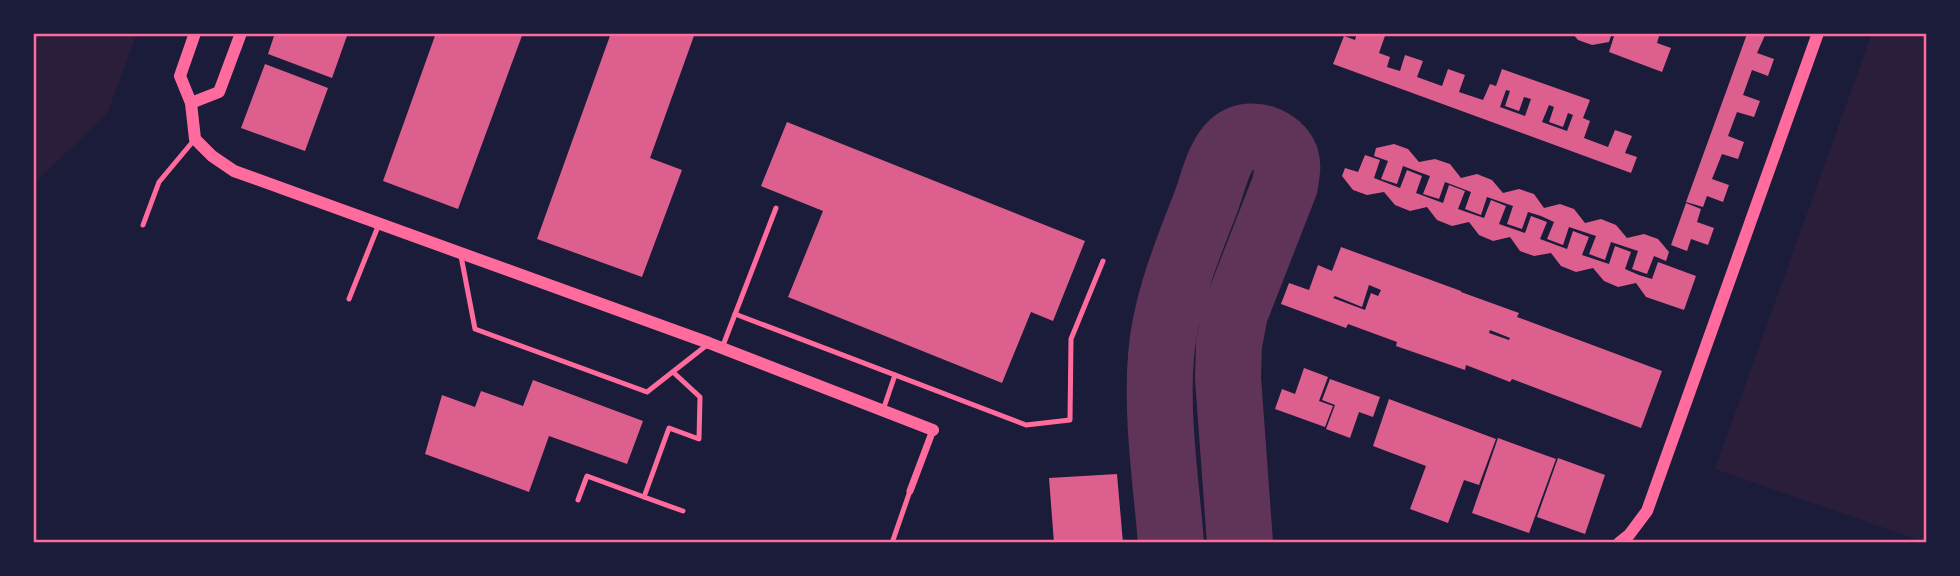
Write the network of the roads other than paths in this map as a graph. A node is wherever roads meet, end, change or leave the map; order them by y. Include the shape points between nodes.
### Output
1 (195, 33) edge
2 (241, 33) edge
3 (1818, 33) edge
4 (191, 103) junction
5 (195, 139) junction
6 (776, 208) dead end
7 (379, 223) junction
8 (143, 225) dead end
9 (460, 253) junction
10 (1103, 261) dead end
11 (349, 299) dead end
12 (736, 314) junction
13 (709, 343) junction
14 (722, 348) junction
15 (673, 372) junction
16 (895, 375) junction
17 (883, 410) junction
18 (933, 430) joint
19 (911, 491) joint
20 (644, 497) junction
21 (578, 500) dead end
22 (683, 511) dead end
23 (892, 543) edge
24 (1619, 543) edge

1 - 4 street via 180,76
2 - 4 street via 219,92
3 - 24 street via 1647,510
4 - 5 street
5 - 7 street via 234,171
5 - 8 lane via 159,182
6 - 12 lane
7 - 9 street
7 - 11 lane
9 - 13 street
9 - 15 lane via 475,329 648,391
10 - 16 lane via 1071,339 1070,420 1026,425
12 - 14 lane
12 - 16 lane
13 - 14 street
13 - 15 lane
14 - 17 street
15 - 20 lane via 700,397 699,439 669,428
16 - 17 lane
17 - 18 street
18 - 19 street
19 - 23 lane
20 - 21 lane via 587,476
20 - 22 lane

